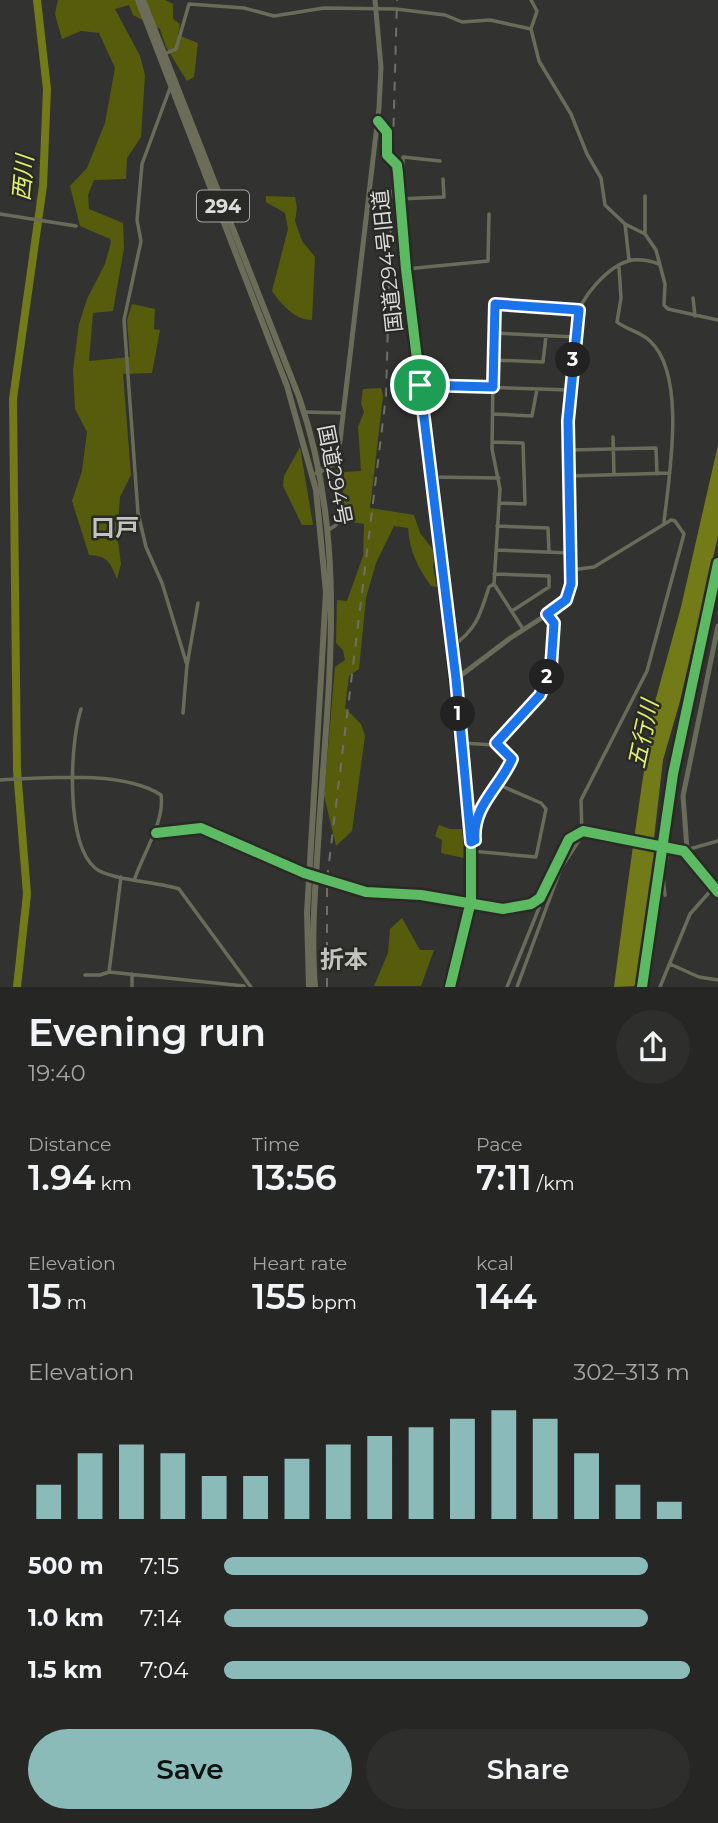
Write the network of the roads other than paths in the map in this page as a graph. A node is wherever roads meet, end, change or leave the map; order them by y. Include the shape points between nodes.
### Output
1 (138, 0) edge
2 (143, 0) edge
3 (375, 0) edge
4 (531, 0) edge
5 (376, 9) junction
6 (531, 29) junction
7 (164, 54) junction
8 (170, 86) junction
9 (378, 121) junction
10 (440, 161) dead end
11 (395, 163) junction
12 (403, 163) junction
13 (403, 174) dead end
14 (443, 179) dead end
15 (645, 196) dead end
16 (399, 199) junction
17 (0, 214) edge
18 (489, 214) dead end
19 (625, 224) junction
20 (76, 226) dead end
21 (645, 234) junction
22 (629, 261) junction
23 (659, 264) junction
24 (619, 267) junction
25 (406, 270) junction
26 (694, 298) dead end
27 (579, 310) junction
28 (695, 316) junction
29 (576, 320) joint
30 (718, 320) edge
31 (494, 333) junction
32 (546, 336) junction
33 (575, 337) junction
34 (493, 360) junction
35 (420, 385) junction
36 (493, 387) junction
37 (537, 389) junction
38 (570, 390) junction
39 (304, 412) junction
40 (342, 412) junction
41 (493, 414) junction
42 (613, 437) dead end
43 (492, 442) junction
44 (613, 449) junction
45 (569, 450) junction
46 (334, 460) junction
47 (317, 473) junction
48 (670, 473) junction
49 (657, 474) junction
50 (614, 475) junction
51 (569, 476) junction
52 (431, 477) junction
53 (499, 478) junction
54 (499, 503) junction
55 (664, 523) junction
56 (497, 526) junction
57 (330, 529) junction
58 (496, 550) junction
59 (549, 552) junction
60 (571, 553) junction
61 (571, 570) junction
62 (494, 574) junction
63 (494, 584) junction
64 (198, 603) dead end
65 (512, 611) junction
66 (547, 614) junction
67 (718, 626) edge
68 (523, 629) junction
69 (452, 646) junction
70 (187, 665) junction
71 (456, 679) junction
72 (81, 709) dead end
73 (183, 713) dead end
74 (460, 742) junction
75 (496, 743) junction
76 (72, 777) junction
77 (0, 780) edge
78 (497, 784) junction
79 (583, 831) junction
80 (156, 833) junction
81 (718, 841) edge
82 (471, 842) junction
83 (670, 848) junction
84 (685, 850) junction
85 (471, 851) junction
86 (312, 875) junction
87 (121, 876) junction
88 (135, 878) junction
89 (713, 888) junction
90 (718, 892) edge
91 (665, 895) dead end
92 (540, 898) junction
93 (471, 901) junction
94 (670, 964) junction
95 (109, 972) junction
96 (132, 974) junction
97 (85, 975) dead end
98 (718, 981) edge
99 (245, 985) edge
100 (132, 986) edge
101 (251, 986) edge
102 (309, 986) edge
103 (315, 986) edge
104 (450, 986) edge
105 (507, 986) edge
106 (517, 986) edge
107 (660, 986) edge

1 - 8 highway, 国道294号 / 294
2 - 7 highway, 国道294号 / 294
3 - 5 street, 国道294号旧道
4 - 6 street via 537,11
5 - 6 street via 445,15 462,22 490,20
5 - 7 street via 324,8 274,16 244,8 189,4 176,50
5 - 9 street, 国道294号旧道 via 381,67
6 - 19 street via 539,61 601,178 605,205
7 - 39 highway, 国道294号 / 294
8 - 47 highway, 国道294号 / 294
8 - 70 street via 142,164 137,220 141,241 124,320 138,513
9 - 11 street, 国道294号旧道 via 387,132 387,155
9 - 40 street, 国道294号旧道
10 - 12 street via 402,157
11 - 12 street
11 - 16 street, 国道294号旧道
12 - 13 street
14 - 16 street via 444,197
15 - 21 street
16 - 25 street, 国道294号旧道
17 - 20 street
18 - 25 street via 488,261
19 - 21 street
19 - 22 street
21 - 23 street
22 - 23 street
22 - 24 street
23 - 28 street via 666,284 664,305
24 - 27 street via 600,279
24 - 48 street via 617,322 651,341 669,375
25 - 35 street, 国道294号旧道
26 - 28 street
27 - 29 street
27 - 31 street via 495,304
28 - 30 street
29 - 33 street
31 - 32 street
31 - 34 street
32 - 33 street
32 - 34 street via 543,362
33 - 38 street
34 - 36 street
35 - 36 street
35 - 52 street, 国道294号旧道
36 - 37 street
36 - 41 street
37 - 38 street
37 - 41 street via 532,416
38 - 45 street
39 - 40 street
39 - 47 highway, 国道294号 / 294
40 - 46 street, 国道294号旧道
41 - 43 street
42 - 44 street
43 - 53 street
43 - 54 street via 523,443 525,504
44 - 45 street
44 - 49 street via 656,448
44 - 50 street
45 - 51 street
46 - 47 street via 330,468
46 - 57 street via 339,467 336,524
47 - 57 highway, 国道294号 / 294
47 - 86 highway, 国道294号 / 294 via 326,593
48 - 49 street
48 - 55 street
49 - 50 street
50 - 51 street
51 - 60 street
52 - 53 street
52 - 69 street, 国道294号旧道
53 - 54 street
54 - 56 street
55 - 61 street via 603,563
55 - 79 street via 674,520 684,534 647,671 581,800
56 - 58 street
56 - 59 street via 548,528
57 - 86 highway, 国道294号 / 294 via 332,612
58 - 59 street
58 - 62 street
59 - 60 street
60 - 61 street
61 - 66 street via 566,600
62 - 63 street
62 - 65 street via 549,576 549,587
63 - 65 street
63 - 69 street via 472,630
64 - 70 street
65 - 68 street
66 - 68 street
66 - 75 street via 554,623 551,667 535,701
67 - 84 street via 683,796
68 - 71 street
69 - 71 street, 国道294号旧道
70 - 73 street
71 - 74 street, 国道294号旧道
72 - 76 street via 75,727
74 - 75 street
74 - 82 street, 国道294号旧道
75 - 78 street via 512,757
76 - 77 street
76 - 80 street via 100,778 161,795
76 - 87 street via 81,843 96,869
78 - 82 street via 485,798
78 - 85 street via 545,807 536,856
79 - 83 street
79 - 92 street via 569,839
79 - 106 street via 561,869
80 - 86 street via 201,828
80 - 88 street
81 - 84 street
82 - 85 street, 国道294号旧道
83 - 84 street
83 - 91 street via 663,875
84 - 89 street
85 - 93 street, 国道294号旧道
86 - 93 street via 366,892
86 - 102 highway, 国道294号 / 294 via 306,936
86 - 103 highway, 国道294号 / 294
87 - 88 street
87 - 95 street
88 - 99 street via 184,893
89 - 90 street
89 - 94 street via 690,914
92 - 93 street via 495,909
92 - 105 street
93 - 104 street, 国道294号旧道
94 - 98 street
94 - 107 street
95 - 96 street
95 - 97 street
96 - 99 street
96 - 100 street
99 - 101 street

